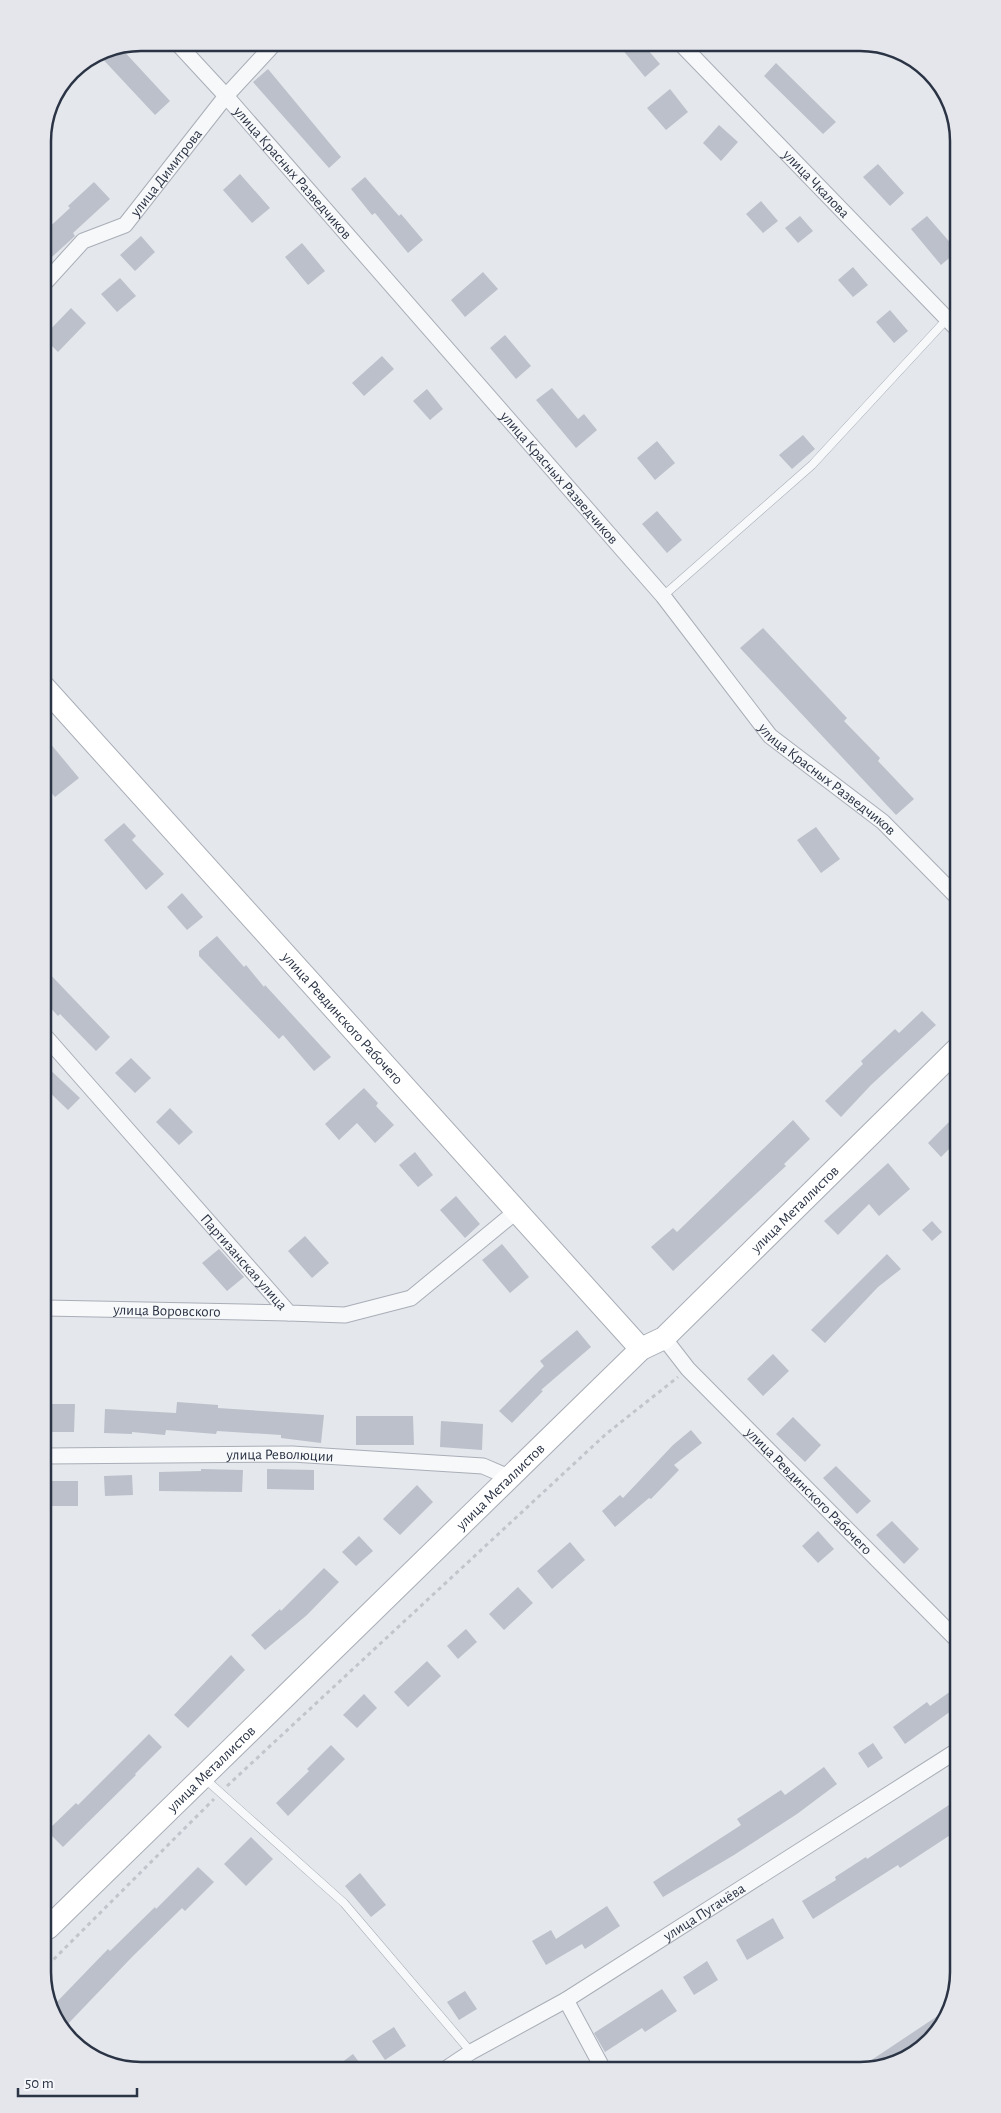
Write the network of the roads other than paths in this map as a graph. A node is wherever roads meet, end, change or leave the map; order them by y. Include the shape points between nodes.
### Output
1 (185, 51) edge
2 (267, 51) edge
3 (688, 51) edge
4 (226, 96) junction
5 (51, 276) edge
6 (950, 323) edge
7 (663, 596) junction
8 (51, 695) edge
9 (950, 890) edge
10 (51, 1043) edge
11 (950, 1056) edge
12 (518, 1210) junction
13 (51, 1308) edge
14 (289, 1312) junction
15 (664, 1338) junction
16 (641, 1349) junction
17 (51, 1456) edge
18 (511, 1478) junction
19 (950, 1633) edge
20 (950, 1755) edge
21 (204, 1778) junction
22 (51, 1925) edge
23 (566, 2000) junction
24 (471, 2052) junction
25 (456, 2062) edge
26 (599, 2062) edge

1 - 4 street, улица Красных Разведчиков
2 - 4 street, улица Димитрова
3 - 6 street, улица Чкалова
4 - 5 street, улица Димитрова via 125,225 83,241
4 - 7 street, улица Красных Разведчиков
6 - 7 lane via 812,465
7 - 9 street, улица Красных Разведчиков via 770,736 883,822
8 - 12 street, улица Ревдинского Рабочего
10 - 14 street, Партизанская улица
11 - 15 street, улица Металлистов
12 - 14 street, Партизанская улица via 411,1298 345,1315
12 - 16 street, улица Ревдинского Рабочего
13 - 14 street, улица Воровского
15 - 16 street, улица Металлистов
15 - 19 street, улица Ревдинского Рабочего via 688,1369
16 - 18 street, улица Металлистов
17 - 18 street, улица Революции via 292,1454 483,1466
18 - 21 street, улица Металлистов
20 - 23 street, улица Пугачёва
21 - 22 street, улица Металлистов
21 - 24 lane via 344,1903
23 - 24 street, улица Пугачёва
23 - 26 street
24 - 25 street, улица Пугачёва

